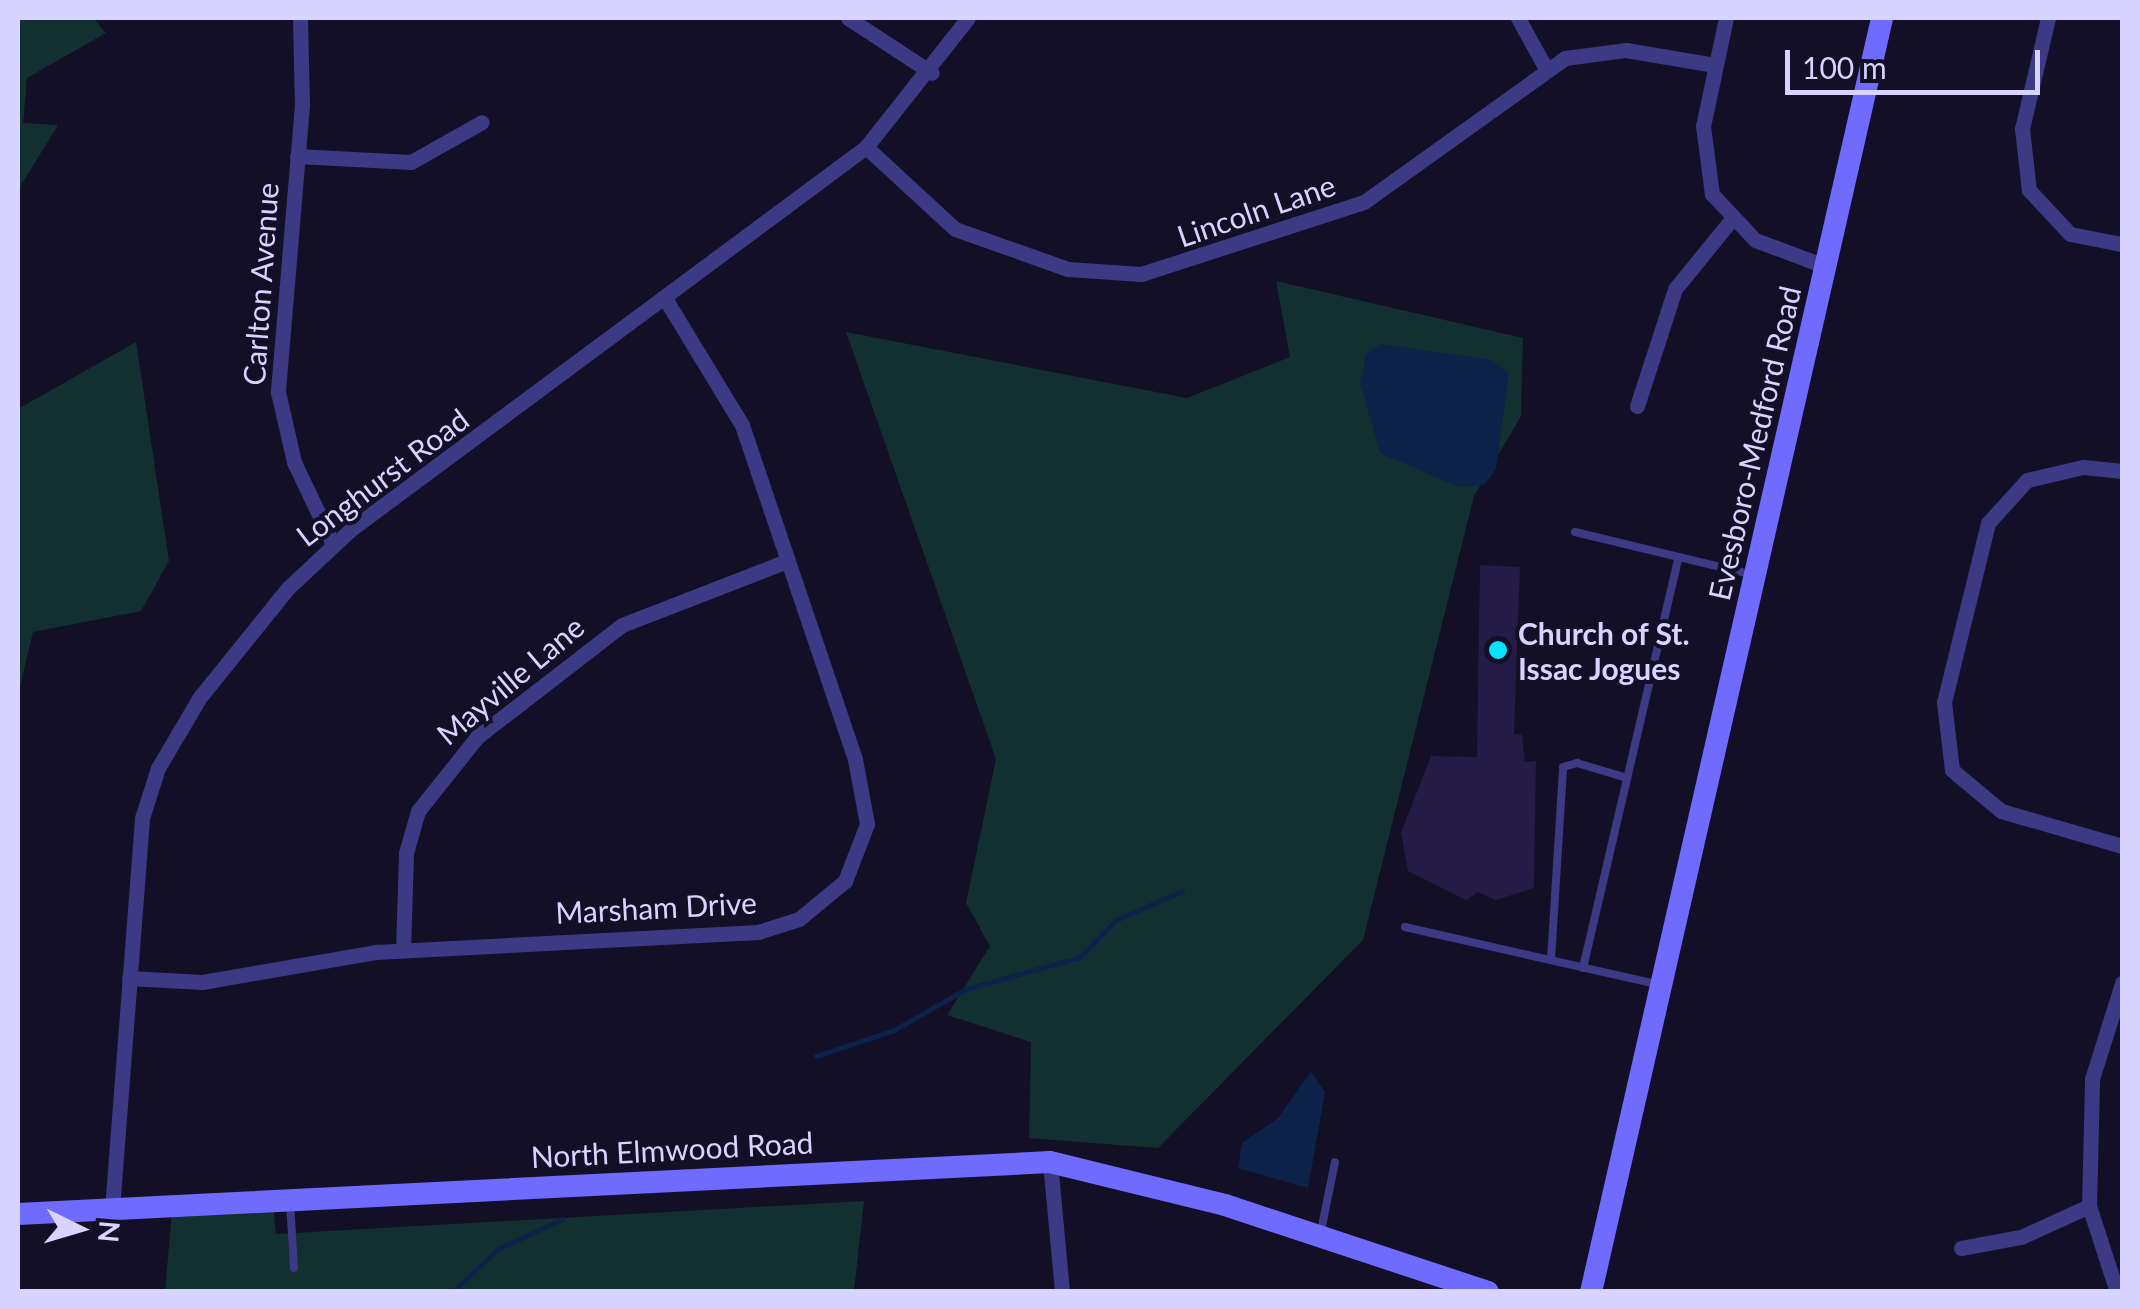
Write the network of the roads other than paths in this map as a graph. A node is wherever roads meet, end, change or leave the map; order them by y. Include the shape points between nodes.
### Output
1 (300, 18) edge
2 (848, 18) edge
3 (968, 18) edge
4 (1518, 18) edge
5 (1726, 18) edge
6 (1882, 18) edge
7 (2048, 18) edge
8 (1715, 65) junction
9 (1545, 68) junction
10 (932, 73) junction
11 (482, 122) dead end
12 (866, 147) junction
13 (297, 156) junction
14 (1731, 220) junction
15 (2122, 244) edge
16 (1825, 266) junction
17 (666, 300) junction
18 (1637, 406) dead end
19 (2122, 471) edge
20 (1576, 532) dead end
21 (333, 544) junction
22 (1679, 557) junction
23 (786, 561) junction
24 (1754, 575) junction
25 (1627, 778) junction
26 (2122, 846) edge
27 (1404, 927) dead end
28 (402, 950) junction
29 (1552, 960) junction
30 (1583, 968) junction
31 (129, 978) junction
32 (2122, 982) edge
33 (1660, 985) junction
34 (1050, 1162) junction
35 (1335, 1162) dead end
36 (289, 1198) junction
37 (2090, 1206) junction
38 (112, 1209) junction
39 (18, 1214) edge
40 (1320, 1235) junction
41 (1961, 1248) dead end
42 (294, 1268) dead end
43 (1062, 1292) edge
44 (1488, 1292) edge
45 (1591, 1292) edge
46 (2117, 1292) edge

1 - 13 street, Carlton Avenue
2 - 10 street
3 - 10 street, Longhurst Road
4 - 9 street
5 - 8 street
6 - 16 main road, Evesboro-Medford Road
7 - 15 street via 2022,129 2030,190 2070,234
8 - 9 street, Lincoln Lane via 1606,50
8 - 14 street via 1704,172
9 - 12 street, Lincoln Lane via 1364,202 1141,274 1068,268 955,230
10 - 12 street, Longhurst Road
11 - 13 street via 411,162
12 - 17 street, Longhurst Road
13 - 21 street, Carlton Avenue via 278,392 294,462
14 - 16 street via 1771,249
14 - 18 street via 1674,290
16 - 24 main road, Evesboro-Medford Road
17 - 21 street, Longhurst Road
17 - 23 street, Marsham Drive via 742,424
19 - 26 street via 2083,467 2026,480 1988,523 1944,702 1952,770 2001,811
20 - 22 lane
21 - 31 street, Longhurst Road via 212,682 158,768 138,843
22 - 24 lane
22 - 25 lane
23 - 28 street, Mayville Lane via 622,625 477,737 418,811 406,853
23 - 28 street, Marsham Drive via 866,803 864,845 830,896 799,919 758,932
24 - 33 main road, Evesboro-Medford Road
25 - 29 lane via 1577,763 1563,767
25 - 30 lane
27 - 29 lane
28 - 31 street, Marsham Drive via 222,980
29 - 30 lane
30 - 33 lane
31 - 38 street, Longhurst Road
32 - 37 street via 2092,1079
33 - 45 main road, Evesboro-Medford Road
34 - 36 main road, North Elmwood Road
34 - 40 main road, North Elmwood Road
34 - 43 street
35 - 40 lane
36 - 38 main road, North Elmwood Road
36 - 42 lane
37 - 41 street via 2021,1237
37 - 46 street
38 - 39 main road, North Elmwood Road
40 - 44 main road, North Elmwood Road

